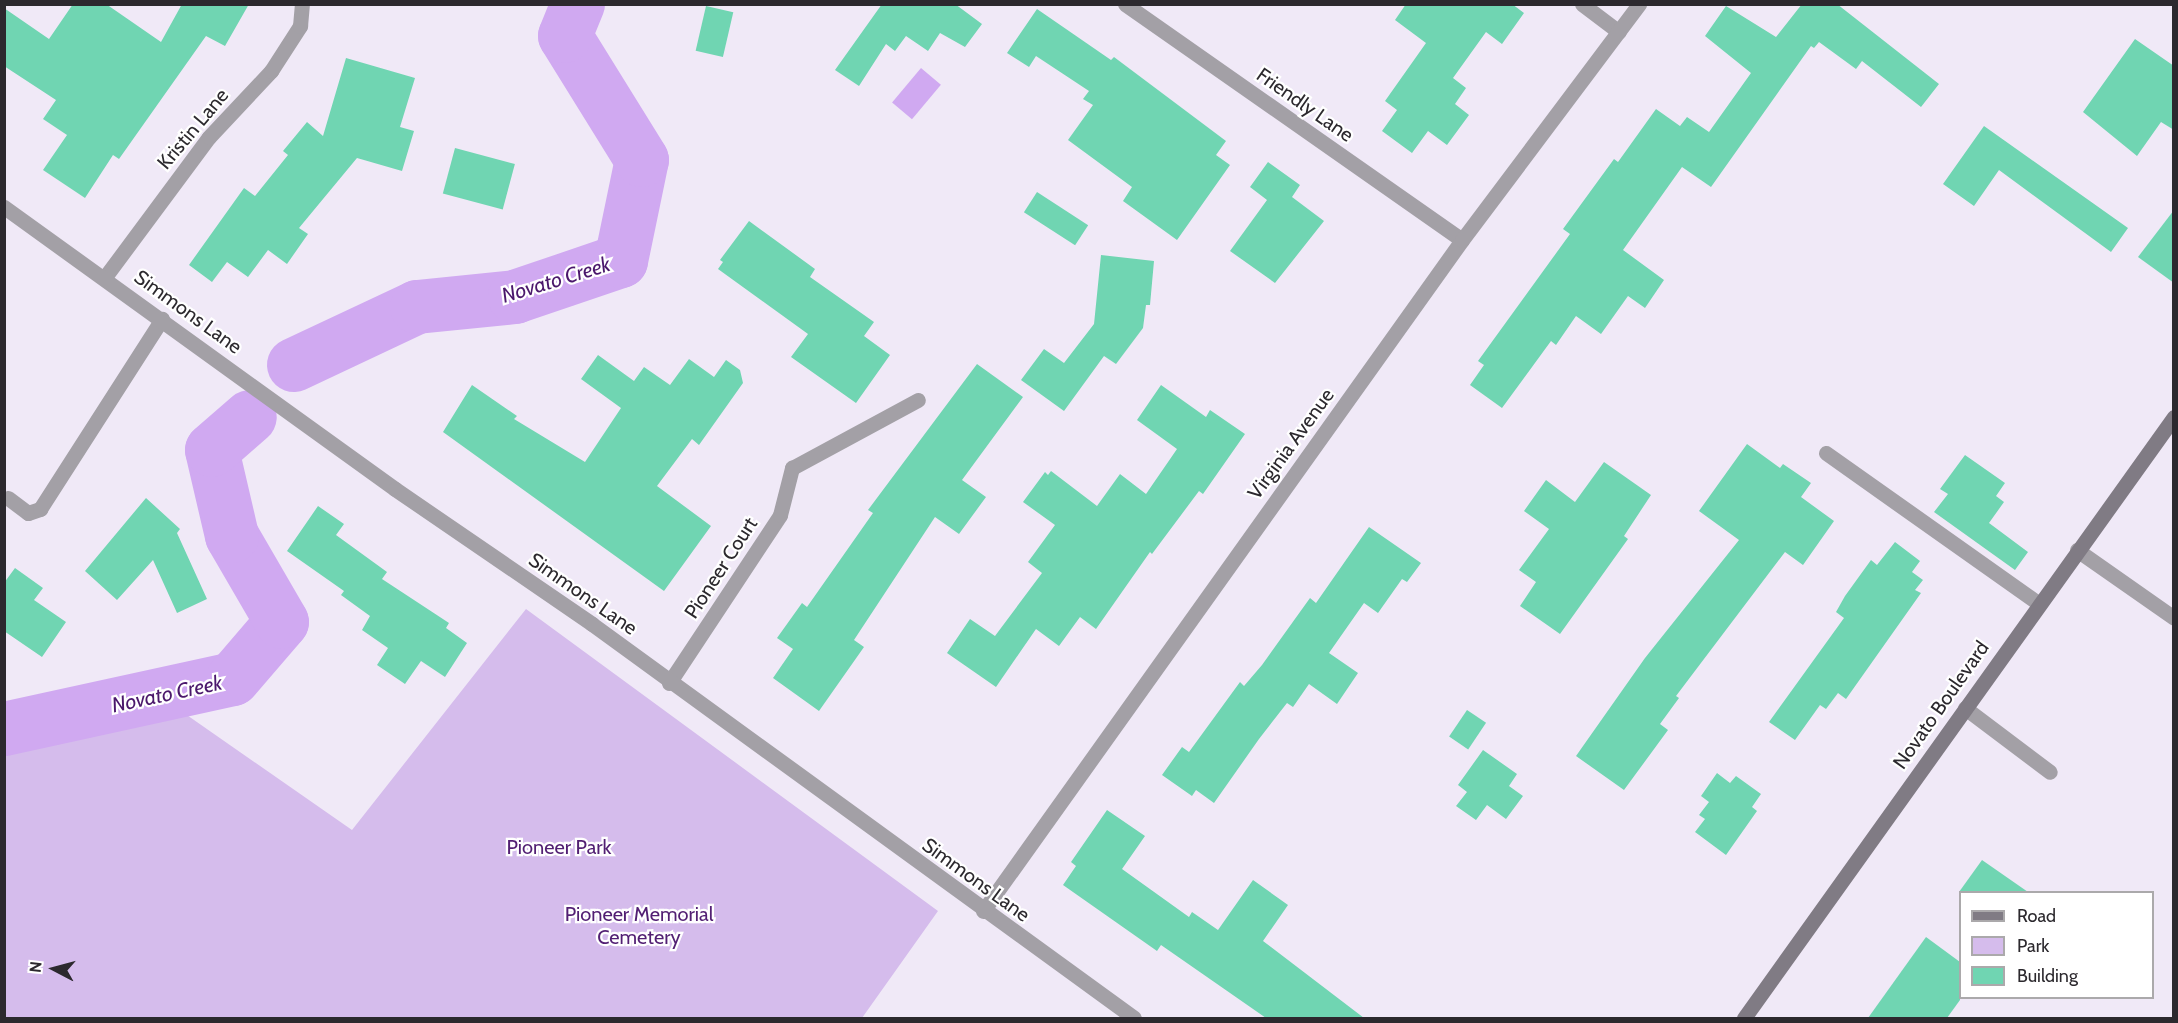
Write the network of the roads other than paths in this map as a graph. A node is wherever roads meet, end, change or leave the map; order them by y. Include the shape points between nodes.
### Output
1 (302, 4) edge
2 (1125, 4) edge
3 (1582, 4) edge
4 (1639, 4) edge
5 (1619, 32) junction
6 (4, 207) edge
7 (1462, 240) junction
8 (105, 277) junction
9 (162, 319) junction
10 (918, 400) dead end
11 (2174, 417) edge
12 (1826, 453) dead end
13 (8, 498) dead end
14 (2077, 550) junction
15 (2038, 604) junction
16 (2174, 618) edge
17 (669, 683) junction
18 (1965, 708) junction
19 (2050, 772) dead end
20 (983, 911) junction
21 (1134, 1018) edge
22 (1744, 1018) edge

1 - 8 street, Kristin Lane via 300,26 271,71 209,137
2 - 7 street, Friendly Lane
3 - 5 street
4 - 5 street, Virginia Avenue
5 - 7 street, Virginia Avenue
6 - 8 street, Simmons Lane
7 - 20 street, Virginia Avenue
8 - 9 street, Simmons Lane
9 - 13 street via 40,509 28,513
9 - 17 street, Simmons Lane via 395,489 592,624
10 - 17 street, Pioneer Court via 792,468 780,515
11 - 14 main road, Novato Boulevard
12 - 15 street
14 - 15 main road, Novato Boulevard
14 - 16 street
15 - 18 main road, Novato Boulevard
17 - 20 street, Simmons Lane
18 - 19 street
18 - 22 main road, Novato Boulevard
20 - 21 street, Simmons Lane

